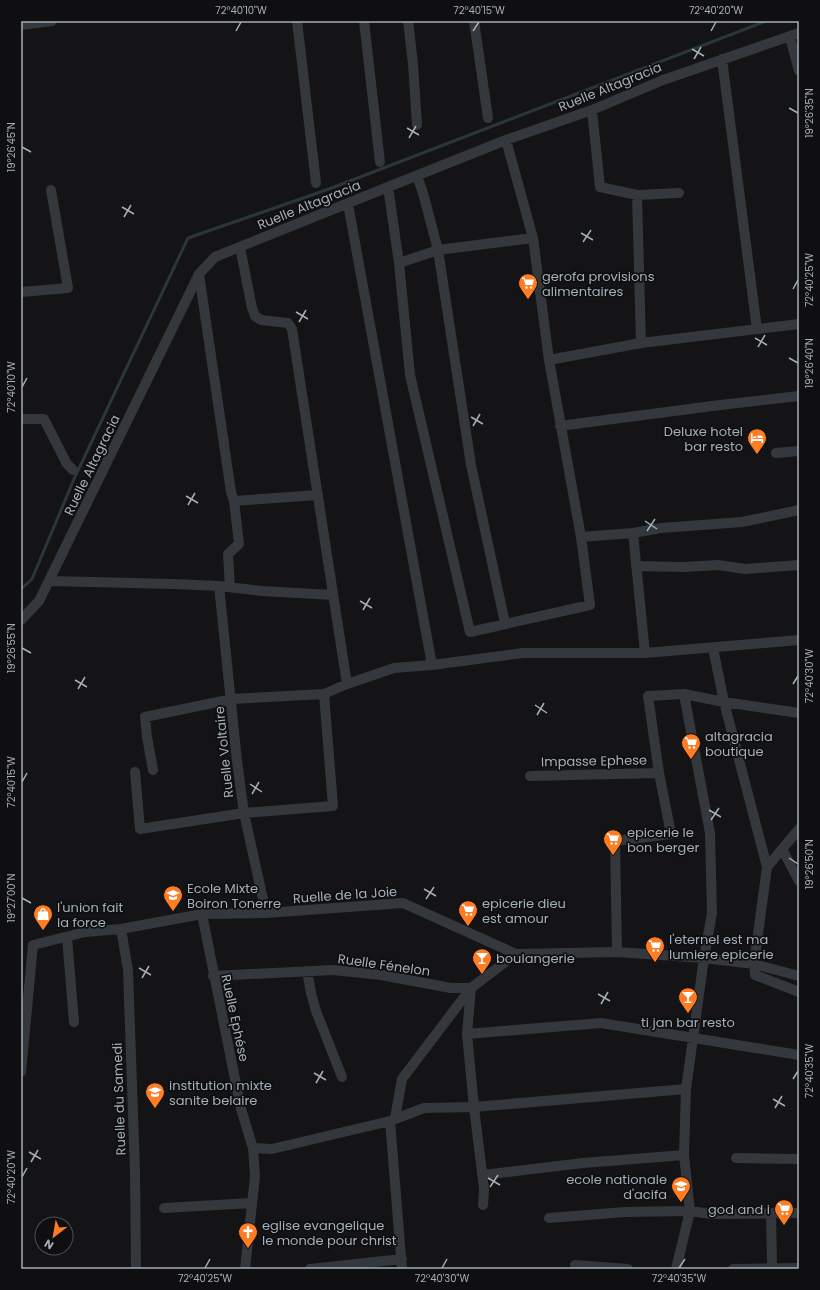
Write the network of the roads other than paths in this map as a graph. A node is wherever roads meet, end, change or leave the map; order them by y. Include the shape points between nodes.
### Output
1 (52, 21) edge
2 (296, 21) edge
3 (364, 21) edge
4 (408, 21) edge
5 (474, 21) edge
6 (36, 22) edge
7 (21, 25) edge
8 (794, 35) edge
9 (722, 59) junction
10 (799, 71) edge
11 (592, 110) junction
12 (488, 118) dead end
13 (417, 125) dead end
14 (506, 140) junction
15 (380, 162) dead end
16 (417, 176) junction
17 (316, 183) dead end
18 (388, 187) junction
19 (51, 190) dead end
20 (679, 193) dead end
21 (637, 195) junction
22 (348, 204) junction
23 (533, 238) junction
24 (240, 247) junction
25 (438, 250) junction
26 (399, 263) junction
27 (200, 274) junction
28 (21, 292) edge
29 (799, 324) edge
30 (758, 329) junction
31 (641, 343) junction
32 (549, 360) junction
33 (799, 396) edge
34 (21, 419) edge
35 (560, 426) junction
36 (799, 451) edge
37 (776, 453) dead end
38 (73, 470) dead end
39 (318, 495) junction
40 (234, 501) junction
41 (799, 510) edge
42 (633, 533) junction
43 (581, 537) junction
44 (799, 565) edge
45 (636, 566) junction
46 (50, 581) junction
47 (219, 586) junction
48 (230, 588) junction
49 (333, 595) junction
50 (21, 620) edge
51 (505, 623) junction
52 (799, 640) edge
53 (713, 648) junction
54 (645, 653) junction
55 (432, 665) junction
56 (347, 684) junction
57 (324, 694) junction
58 (684, 694) junction
59 (232, 699) junction
60 (724, 702) junction
61 (799, 713) edge
62 (153, 770) dead end
63 (135, 772) dead end
64 (659, 773) junction
65 (530, 776) dead end
66 (244, 813) junction
67 (799, 829) edge
68 (782, 849) junction
69 (767, 867) junction
70 (799, 881) edge
71 (202, 914) junction
72 (266, 914) junction
73 (120, 929) junction
74 (67, 936) junction
75 (617, 952) junction
76 (516, 954) junction
77 (704, 958) junction
78 (754, 964) junction
79 (307, 971) junction
80 (213, 976) junction
81 (799, 976) edge
82 (471, 988) junction
83 (799, 992) edge
84 (74, 1022) dead end
85 (467, 1034) junction
86 (694, 1037) junction
87 (799, 1055) edge
88 (21, 1072) edge
89 (342, 1077) dead end
90 (686, 1089) junction
91 (474, 1107) junction
92 (392, 1120) junction
93 (253, 1148) junction
94 (684, 1155) junction
95 (736, 1158) dead end
96 (799, 1159) edge
97 (482, 1175) junction
98 (252, 1203) junction
99 (483, 1205) dead end
100 (164, 1208) dead end
101 (690, 1211) junction
102 (771, 1213) junction
103 (799, 1213) edge
104 (549, 1218) dead end
105 (402, 1264) edge
106 (575, 1265) dead end
107 (772, 1268) junction
108 (799, 1268) edge
109 (136, 1269) edge
110 (245, 1269) edge
111 (310, 1269) edge
112 (628, 1269) edge
113 (676, 1269) edge
114 (732, 1269) edge

1 - 6 street
2 - 17 street
3 - 15 street
4 - 13 street
5 - 12 street
6 - 7 street
8 - 9 street, Ruelle Altagracia
8 - 10 street
9 - 11 street, Ruelle Altagracia via 662,80
9 - 30 street
11 - 14 street, Ruelle Altagracia
11 - 21 street via 600,187
14 - 16 street, Ruelle Altagracia
14 - 23 street
16 - 18 street, Ruelle Altagracia
16 - 25 street
18 - 22 street, Ruelle Altagracia
18 - 26 street
19 - 28 street via 68,288
20 - 21 street
21 - 31 street
22 - 24 street, Ruelle Altagracia
22 - 55 street
23 - 25 street
23 - 32 street
24 - 27 street, Ruelle Altagracia via 215,257
24 - 39 street via 255,316 261,320 288,324 292,329
25 - 26 street
25 - 51 street via 471,465
26 - 51 street via 410,375 470,632
27 - 40 street
27 - 46 street, Ruelle Altagracia
29 - 30 street
30 - 31 street
31 - 32 street
32 - 35 street
33 - 35 street
34 - 38 street via 44,419 67,464
35 - 43 street
36 - 37 street
39 - 40 street
39 - 49 street
40 - 48 street via 239,544 228,554
41 - 42 street via 742,522 661,528
42 - 43 street
42 - 45 street
43 - 51 street via 590,605
44 - 45 street via 746,569 718,565
45 - 54 street
46 - 47 street
46 - 50 street, Ruelle Altagracia via 39,601
47 - 48 street
47 - 59 street, Ruelle Voltaire
48 - 49 street
49 - 56 street
52 - 53 street
53 - 54 street
53 - 60 street
54 - 55 street via 523,653
55 - 56 street via 394,668
56 - 57 street
57 - 59 street
57 - 66 street via 333,806
58 - 60 street
58 - 64 street via 648,696
58 - 77 street via 710,833 712,913
59 - 62 street via 145,717
59 - 66 street, Ruelle Voltaire
60 - 61 street
60 - 69 street
63 - 66 street via 140,829
64 - 65 street, Impasse Ephese
64 - 75 street via 671,834 615,840
66 - 72 street, Ruelle Voltaire
67 - 68 street
68 - 69 street
68 - 70 street
69 - 78 street
71 - 72 street, Ruelle de la Joie
71 - 73 street, Ruelle de la Joie
71 - 80 street, Ruelle Ephése
72 - 76 street, Ruelle de la Joie via 403,903
73 - 74 street, Ruelle de la Joie
73 - 109 street, Ruelle du Samedi via 128,970
74 - 84 street
74 - 88 street, Ruelle de la Joie via 33,945
75 - 76 street, Ruelle de la Joie
75 - 77 street, Ruelle de la Joie
76 - 82 street
77 - 78 street, Ruelle de la Joie
77 - 86 street
78 - 81 street, Ruelle de la Joie
78 - 83 street via 755,975
79 - 80 street, Ruelle Fénelon
79 - 82 street, Ruelle Fénelon via 333,970 374,974 451,988
79 - 89 street via 316,1011
80 - 93 street, Ruelle Ephése via 241,1109
82 - 85 street
82 - 92 street via 402,1079
85 - 86 street via 601,1023
85 - 91 street
86 - 87 street
86 - 90 street
90 - 91 street
90 - 94 street
91 - 92 street via 424,1108
91 - 97 street
92 - 93 street via 272,1149
92 - 105 street
93 - 98 street, Ruelle Ephése via 255,1176
94 - 97 street
94 - 101 street
95 - 96 street
97 - 99 street
98 - 100 street
98 - 110 street, Ruelle Ephése
101 - 102 street via 711,1214
101 - 104 street via 625,1212
101 - 113 street
102 - 103 street
102 - 107 street
105 - 111 street
106 - 112 street
107 - 108 street
107 - 114 street

